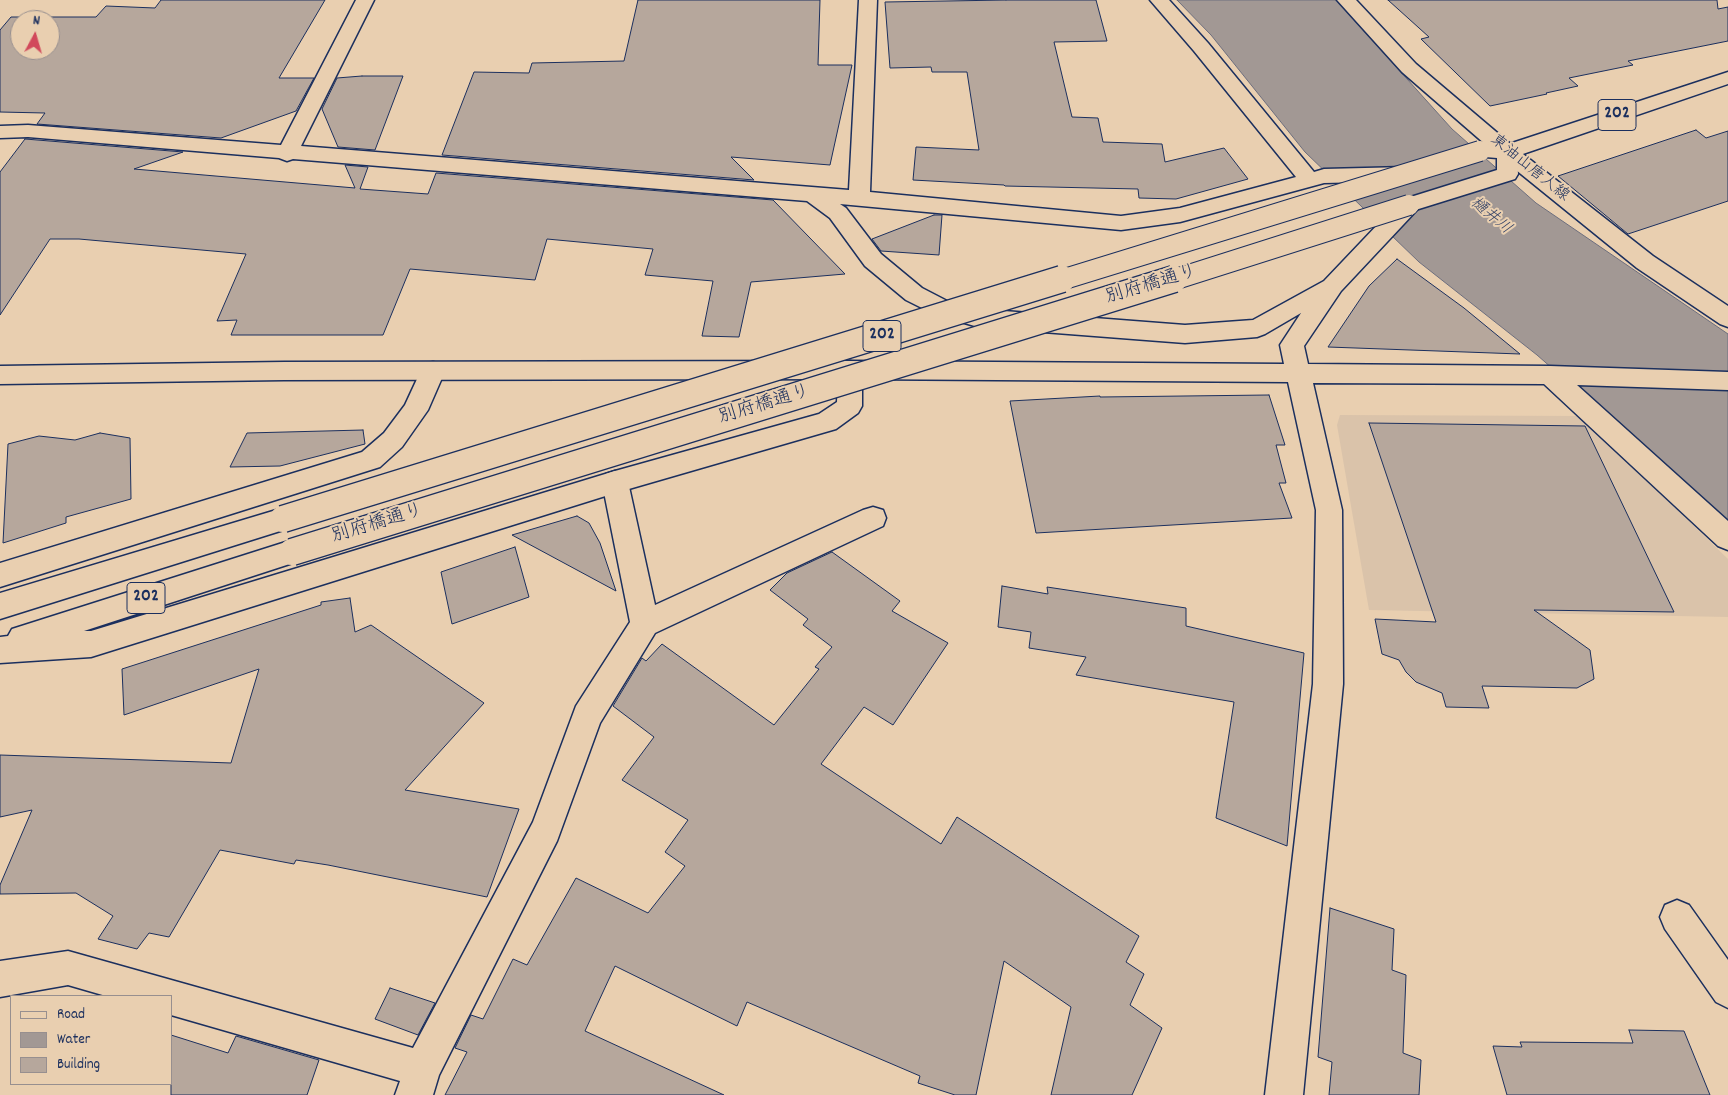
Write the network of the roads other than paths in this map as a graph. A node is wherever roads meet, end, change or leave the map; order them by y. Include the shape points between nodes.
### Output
1 (364, 0) edge
2 (868, 0) edge
3 (1159, 0) edge
4 (1346, 0) edge
5 (1728, 78) edge
6 (0, 132) edge
7 (1507, 152) junction
8 (287, 154) junction
9 (1406, 174) junction
10 (1317, 177) junction
11 (812, 194) junction
12 (859, 199) junction
13 (1409, 205) junction
14 (1333, 285) junction
15 (1728, 318) edge
16 (433, 370) junction
17 (850, 370) junction
18 (1298, 374) junction
19 (0, 375) edge
20 (1553, 376) junction
21 (1728, 380) edge
22 (615, 482) junction
23 (873, 518) dead end
24 (1728, 538) edge
25 (0, 575) edge
26 (0, 606) edge
27 (645, 624) junction
28 (0, 645) edge
29 (0, 650) edge
30 (1676, 917) dead end
31 (0, 979) edge
32 (1728, 990) edge
33 (163, 995) edge
34 (172, 998) edge
35 (418, 1082) edge
36 (1284, 1095) edge

1 - 8 main road
2 - 12 main road
3 - 10 main road
4 - 7 main road, 東油山唐人線 via 1409,68
5 - 7 main road, 別府橋通り / 202
6 - 8 main road
7 - 9 main road, 別府橋通り / 202, bridge via 1480,151
7 - 13 main road, 別府橋通り / 202 via 1508,174
7 - 15 main road, 東油山唐人線 via 1645,262
8 - 11 main road
9 - 10 main road, bridge
9 - 26 main road, 別府橋通り / 202, bridge
10 - 12 main road via 1180,215 1121,223
11 - 12 main road
11 - 14 main road via 838,213 873,260 914,294 942,308 978,318 1185,334 1257,328
13 - 14 main road
13 - 28 main road, 別府橋通り / 202, bridge
14 - 18 main road via 1292,345
16 - 17 main road
16 - 19 main road
16 - 25 main road via 415,410 393,440 371,460
17 - 18 main road
17 - 22 main road via 849,406 827,422
18 - 20 main road
18 - 36 main road via 1329,510 1328,684
20 - 21 main road
20 - 24 main road
22 - 27 main road
22 - 29 main road via 91,644
23 - 27 main road
27 - 35 main road via 587,716 546,830
30 - 32 main road
31 - 33 main road via 68,968
34 - 35 main road

